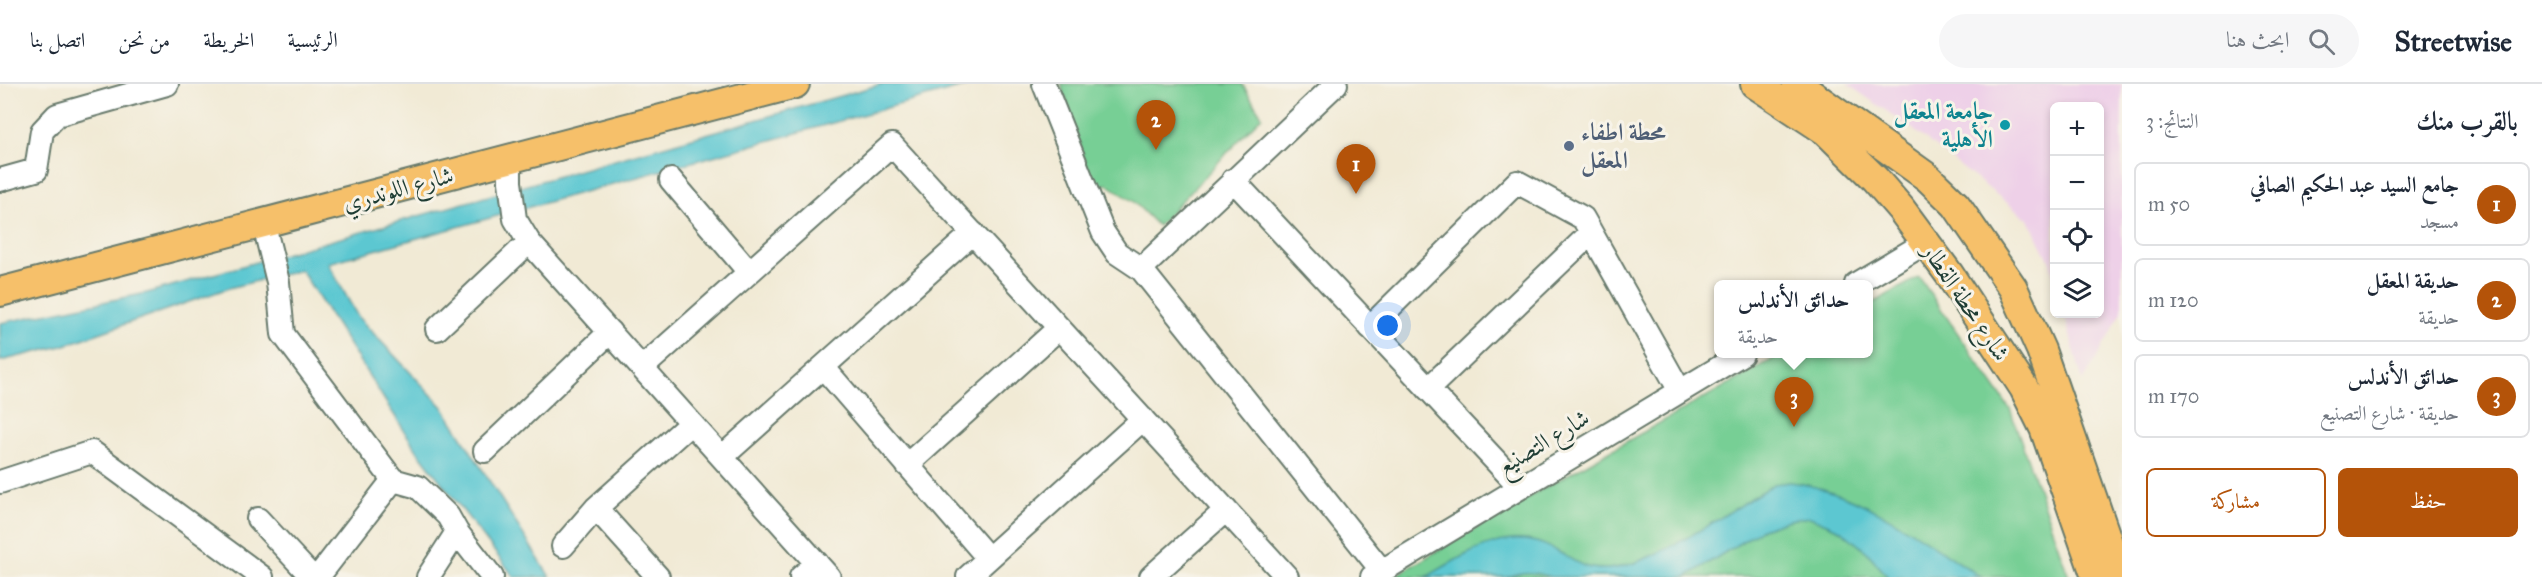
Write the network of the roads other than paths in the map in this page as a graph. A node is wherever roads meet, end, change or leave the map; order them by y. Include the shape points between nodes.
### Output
1 (167, 84) edge
2 (795, 84) edge
3 (1044, 84) edge
4 (1336, 84) edge
5 (1755, 84) edge
6 (1797, 84) edge
7 (510, 170) junction
8 (1928, 177) junction
9 (0, 180) edge
10 (671, 180) dead end
11 (1233, 180) junction
12 (1901, 209) junction
13 (973, 233) junction
14 (1592, 233) junction
15 (268, 238) junction
16 (529, 242) junction
17 (1925, 243) junction
18 (1141, 269) junction
19 (749, 273) junction
20 (1864, 280) edge
21 (2013, 288) junction
22 (0, 292) edge
23 (1971, 308) junction
24 (1370, 327) junction
25 (1059, 328) junction
26 (437, 329) dead end
27 (610, 333) junction
28 (1735, 358) edge
29 (822, 367) junction
30 (642, 368) junction
31 (1428, 389) junction
32 (1680, 391) junction
33 (1143, 419) junction
34 (691, 423) junction
35 (485, 451) dead end
36 (722, 458) junction
37 (907, 465) junction
38 (393, 480) junction
39 (0, 482) edge
40 (1520, 487) junction
41 (596, 508) junction
42 (1226, 510) junction
43 (258, 519) dead end
44 (457, 532) junction
45 (563, 546) dead end
46 (988, 558) junction
47 (816, 572) edge
48 (1377, 574) edge
49 (262, 577) edge
50 (312, 577) edge
51 (318, 577) edge
52 (428, 577) edge
53 (492, 577) edge
54 (658, 577) edge
55 (968, 577) edge
56 (1151, 577) edge
57 (1287, 577) edge
58 (2096, 577) edge
59 (2120, 577) edge

1 - 9 street via 57,115 42,131 36,170
2 - 7 main road, شارع اللوندري
3 - 18 street via 1103,232 1116,253
4 - 11 street
5 - 12 main road, شارع محطة القطار via 1826,131
6 - 8 main road, شارع محطة القطار
7 - 15 main road, شارع اللوندري
7 - 16 street via 515,219
8 - 12 main road via 1917,176 1906,182
8 - 21 main road, شارع محطة القطار via 1956,205
10 - 19 street
11 - 18 street
11 - 24 street
12 - 17 main road, شارع محطة القطار
13 - 19 street via 891,145
13 - 25 street
13 - 29 street
14 - 24 street via 1583,218 1516,182
14 - 31 street
14 - 32 street
15 - 22 main road, شارع اللوندري
15 - 38 street via 278,282 283,334
16 - 26 street
16 - 27 street
17 - 20 street
17 - 23 main road, شارع محطة القطار
18 - 48 street
19 - 30 street
21 - 23 main road via 2016,305 2005,320 1997,322
21 - 59 main road, شارع محطة القطار via 2041,350
23 - 58 main road, شارع محطة القطار via 2024,388 2044,428
24 - 31 street
25 - 33 street
25 - 37 street
27 - 30 street
27 - 35 street
28 - 32 street, شارع التصنيع
29 - 36 street
29 - 37 street
30 - 34 street
31 - 40 street
32 - 40 street, شارع التصنيع
33 - 42 street
33 - 46 street
34 - 36 street
34 - 41 street
36 - 47 street
37 - 46 street
38 - 44 street via 418,487 448,516
38 - 51 street
39 - 49 street via 92,452
40 - 48 street, شارع التصنيع
41 - 45 street
41 - 54 street
42 - 56 street
42 - 57 street
43 - 50 street
44 - 52 street
44 - 53 street
46 - 55 street

